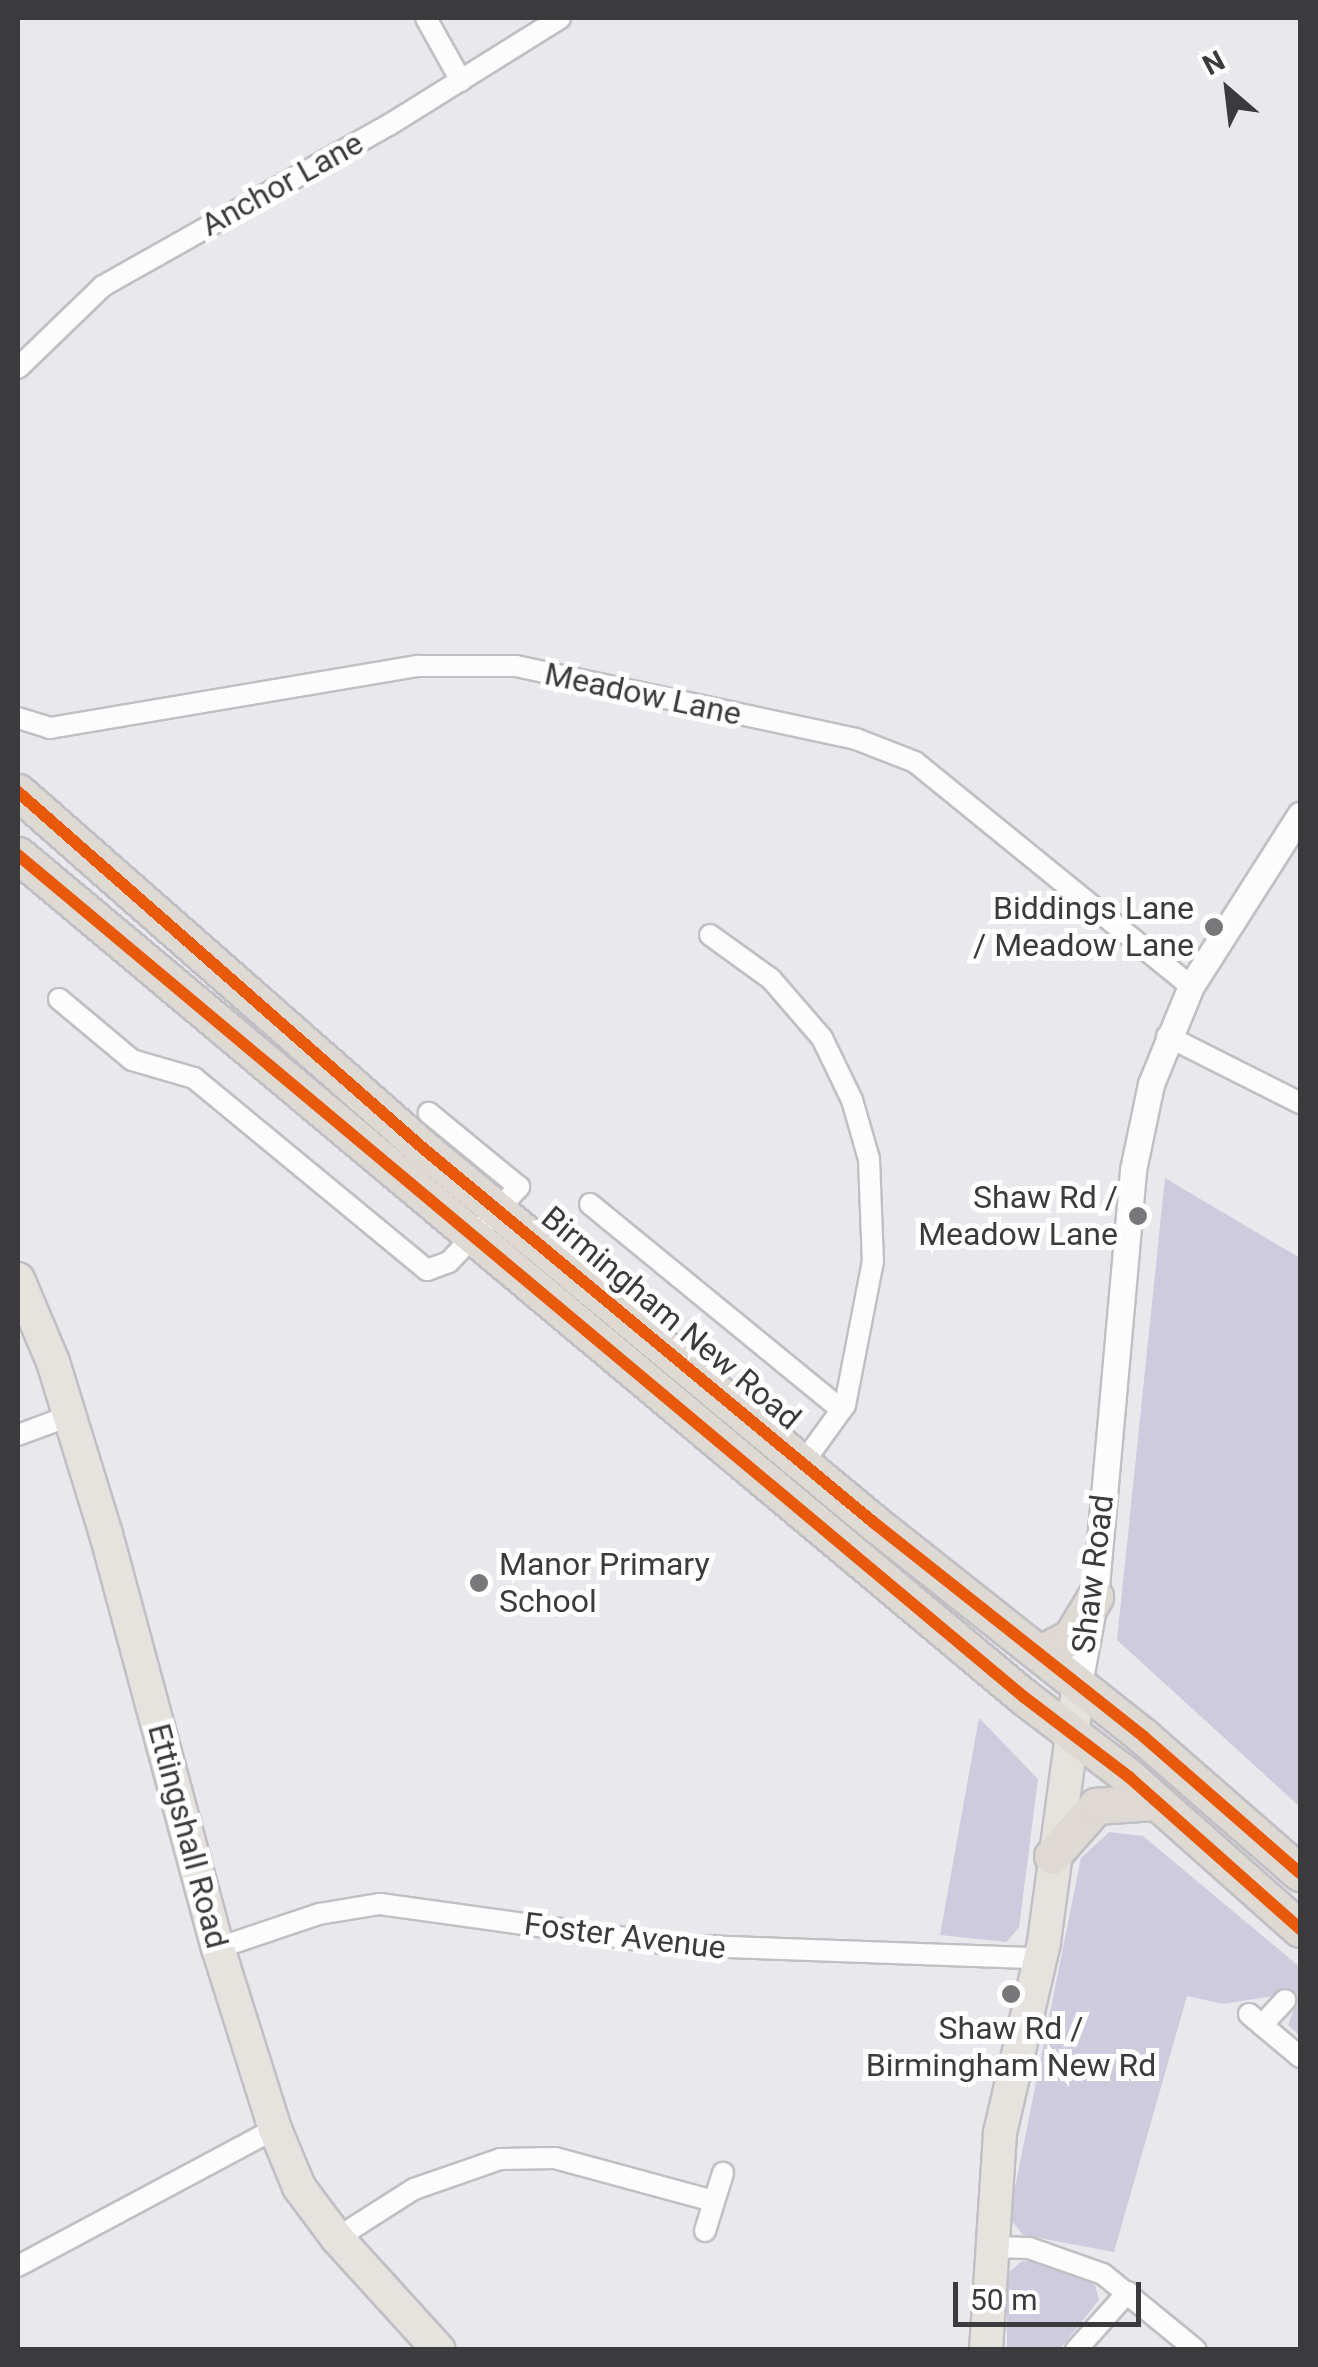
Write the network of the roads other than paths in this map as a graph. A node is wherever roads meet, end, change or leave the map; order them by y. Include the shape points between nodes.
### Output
1 (426, 18) edge
2 (560, 18) edge
3 (460, 81) junction
4 (18, 368) edge
5 (18, 718) edge
6 (18, 792) edge
7 (1300, 815) edge
8 (18, 855) edge
9 (710, 935) dead end
10 (1191, 986) junction
11 (59, 1000) dead end
12 (1167, 1036) junction
13 (1300, 1103) edge
14 (429, 1113) dead end
15 (590, 1204) dead end
16 (487, 1223) junction
17 (18, 1279) edge
18 (842, 1410) junction
19 (69, 1416) junction
20 (18, 1435) edge
21 (803, 1463) junction
22 (1095, 1597) junction
23 (1040, 1653) junction
24 (1078, 1684) junction
25 (1070, 1733) junction
26 (1155, 1802) junction
27 (1052, 1856) junction
28 (1300, 1873) edge
29 (1300, 1929) edge
30 (218, 1948) junction
31 (1040, 1958) junction
32 (1285, 2000) dead end
33 (1300, 2058) edge
34 (275, 2129) junction
35 (723, 2173) dead end
36 (713, 2201) junction
37 (706, 2231) dead end
38 (336, 2238) junction
39 (989, 2246) junction
40 (18, 2266) edge
41 (1128, 2292) junction
42 (439, 2350) edge
43 (986, 2350) edge
44 (1076, 2350) edge
45 (1196, 2350) edge

1 - 3 street
2 - 3 street, Anchor Lane
3 - 4 street, Anchor Lane via 104,286
5 - 10 street, Meadow Lane via 50,728 418,666 516,666 856,739 915,762
6 - 16 highway, Birmingham New Road
7 - 10 street, Shaw Road
8 - 16 highway, Birmingham New Road
9 - 18 street via 770,979 822,1038 852,1100 869,1159 872,1262
10 - 12 street, Shaw Road
11 - 16 street via 132,1060 194,1078 412,1263 439,1268
12 - 13 street
12 - 22 street, Shaw Road via 1134,1170
14 - 16 street via 518,1187
15 - 18 street
16 - 21 highway, Birmingham New Road
16 - 25 highway, Birmingham New Road
17 - 19 main road, Ettingshall Road
18 - 21 street
19 - 20 street
19 - 30 main road, Ettingshall Road
21 - 23 highway, Birmingham New Road
22 - 23 highway via 1071,1638
22 - 24 street, Shaw Road
23 - 24 highway, Birmingham New Road
24 - 25 main road, Shaw Road
24 - 28 highway, Birmingham New Road
25 - 26 highway, Birmingham New Road
25 - 27 main road, Shaw Road
26 - 27 highway via 1096,1806
26 - 29 highway, Birmingham New Road
27 - 31 main road, Shaw Road
30 - 31 street, Foster Avenue via 319,1914 380,1904 677,1946
30 - 34 main road, Ettingshall Road
31 - 39 main road, Shaw Road via 1000,2133
32 - 33 street via 1255,2019
34 - 38 main road, Ettingshall Road via 300,2187
34 - 40 street
35 - 36 street
36 - 37 street
36 - 38 street via 555,2158 500,2158 414,2189
38 - 42 main road, Ettingshall Road
39 - 41 street via 1029,2248 1103,2274
39 - 43 main road, Shaw Road
41 - 44 street
41 - 45 street

